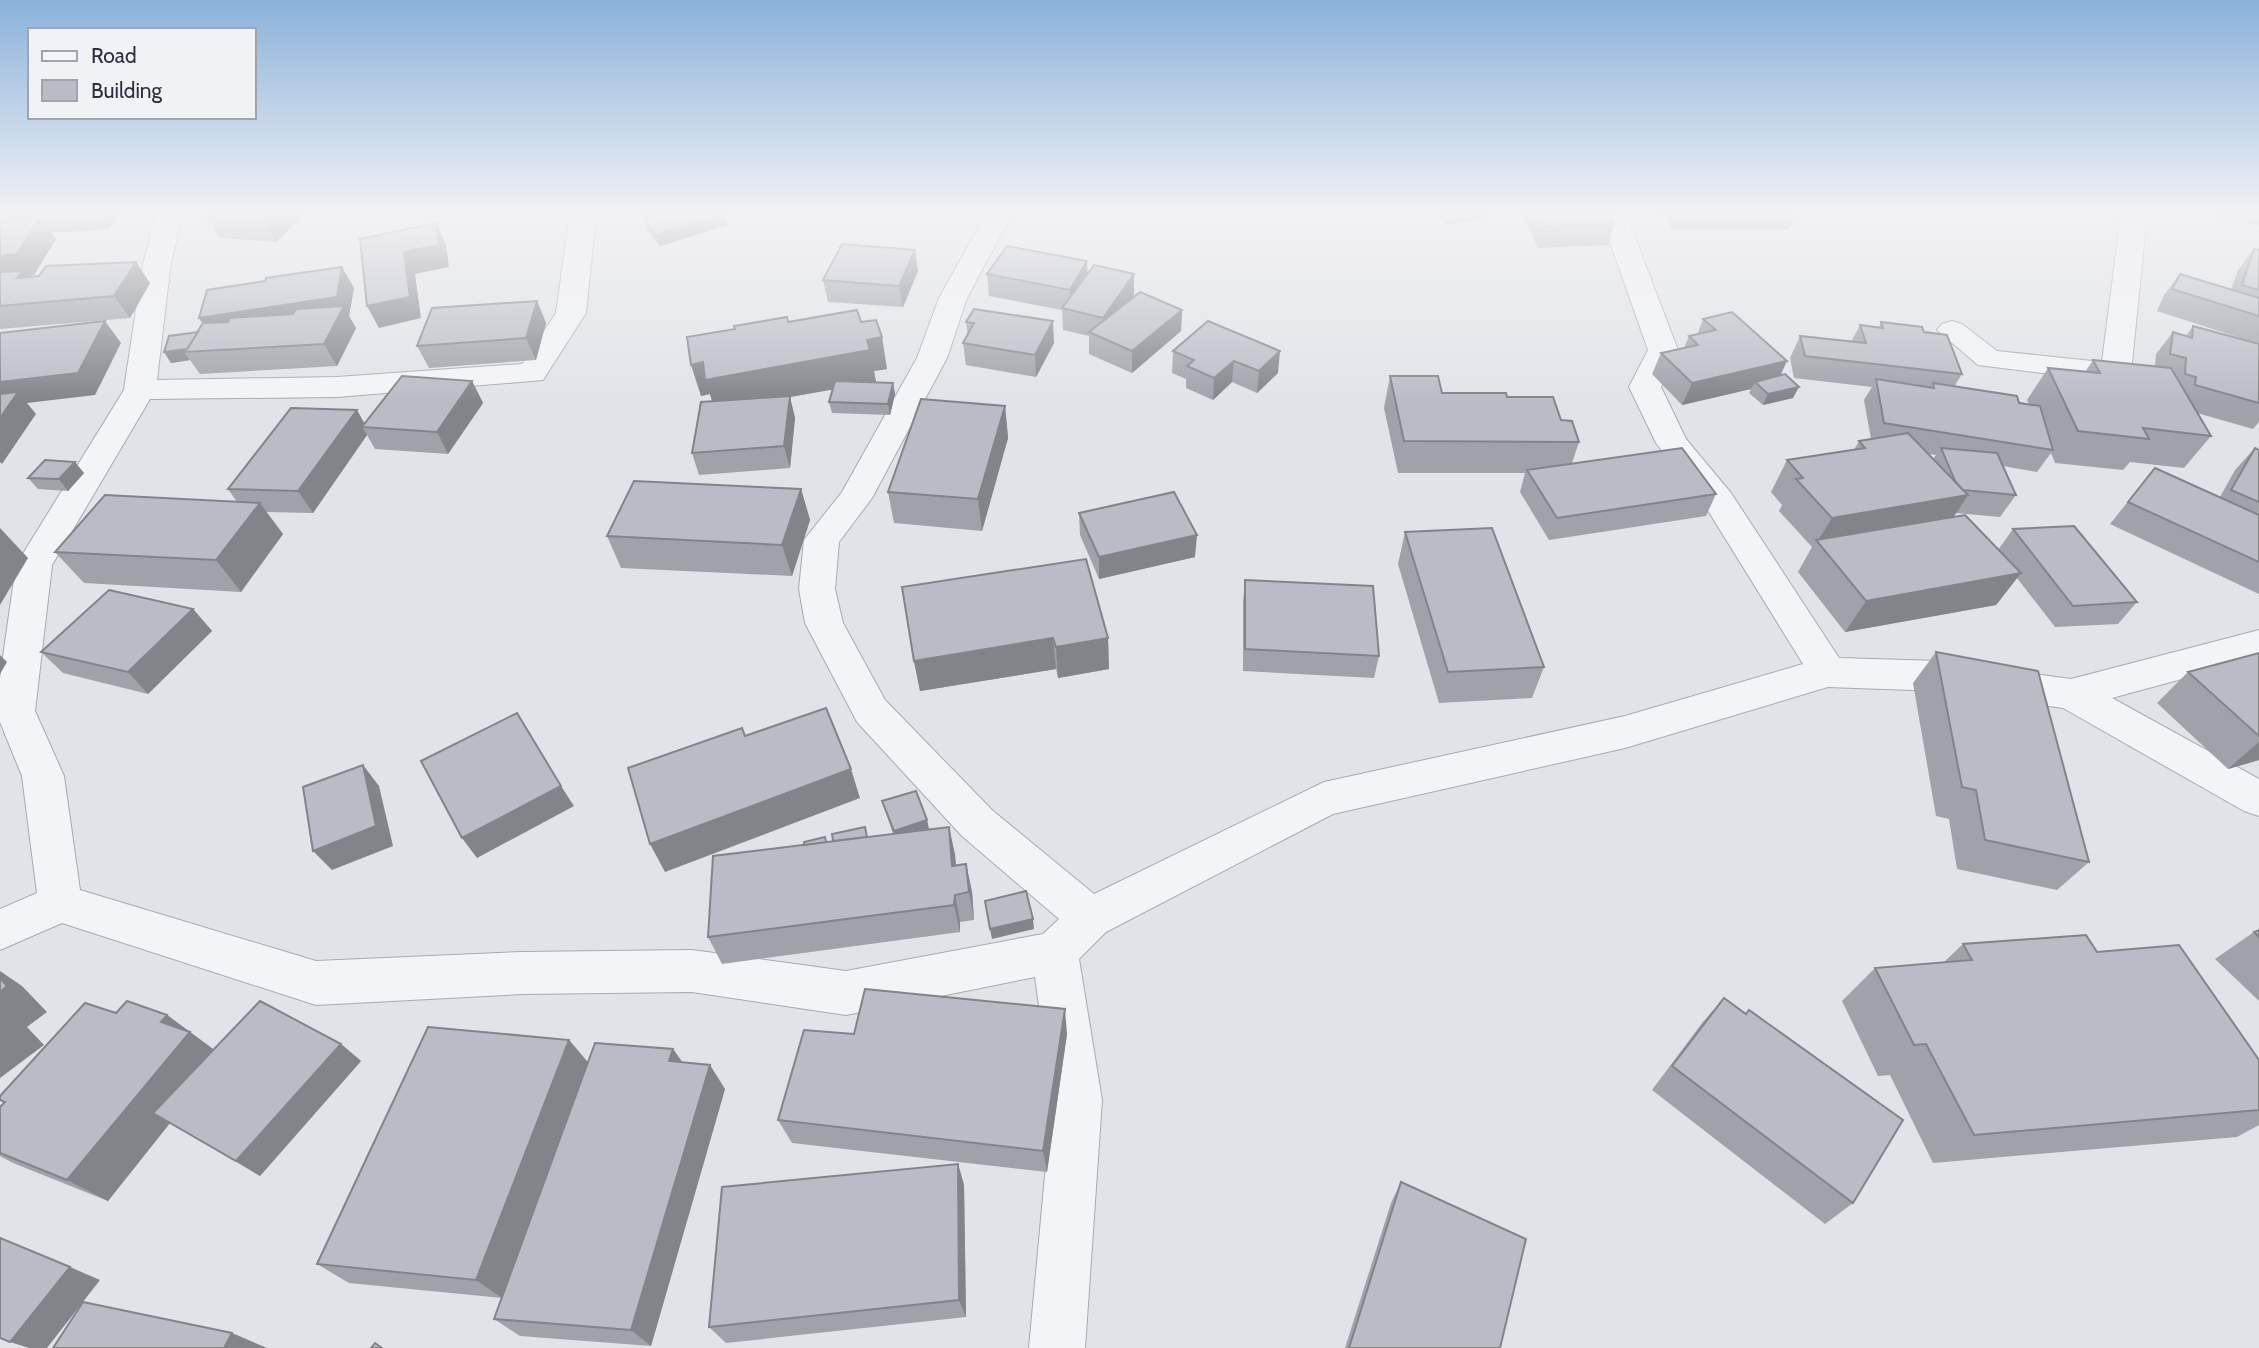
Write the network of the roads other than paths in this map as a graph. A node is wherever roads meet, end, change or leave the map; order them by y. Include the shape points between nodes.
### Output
1 (155, 277) edge
2 (575, 277) edge
3 (965, 277) edge
4 (1636, 277) edge
5 (2127, 277) edge
6 (1952, 330) dead end
7 (140, 390) junction
8 (2259, 644) edge
9 (1828, 671) junction
10 (2071, 694) junction
11 (2259, 799) edge
12 (60, 904) junction
13 (1090, 918) junction
14 (0, 930) edge
15 (1055, 952) junction
16 (1058, 1347) edge

1 - 7 street
2 - 7 street via 571,313 533,373 337,387
3 - 13 street via 925,369 855,498 822,540 817,589 824,622 871,711 977,823
4 - 9 street via 1663,350 1645,387 1672,443 1719,501
5 - 6 street via 2116,373 1989,359
7 - 12 street via 34,565 15,712 43,776
8 - 10 street
9 - 10 street via 1940,676
9 - 13 street via 1625,732 1324,799
10 - 11 street
12 - 14 street
12 - 15 street via 316,983 692,971 846,993
13 - 15 street
15 - 16 street via 1077,1100

